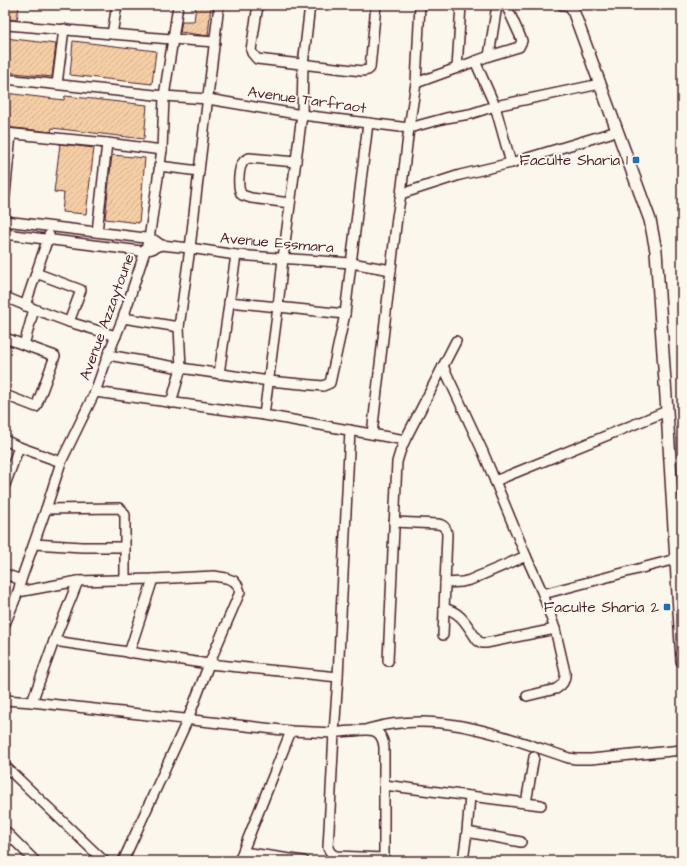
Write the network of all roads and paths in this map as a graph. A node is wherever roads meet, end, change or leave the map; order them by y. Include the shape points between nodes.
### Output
1 (117, 5) edge
2 (178, 5) edge
3 (219, 5) edge
4 (258, 5) edge
5 (310, 5) edge
6 (376, 5) edge
7 (420, 5) edge
8 (460, 5) edge
9 (497, 5) edge
10 (506, 5) edge
11 (568, 5) edge
12 (5, 24) edge
13 (64, 29) junction
14 (112, 34) junction
15 (174, 39) junction
16 (215, 42) junction
17 (490, 56) junction
18 (475, 62) junction
19 (303, 64) junction
20 (457, 68) junction
21 (5, 79) edge
22 (416, 83) junction
23 (57, 84) junction
24 (600, 84) junction
25 (164, 96) junction
26 (208, 99) junction
27 (495, 106) junction
28 (302, 115) junction
29 (368, 122) junction
30 (409, 128) junction
31 (618, 131) junction
32 (8, 133) edge
33 (106, 143) junction
34 (162, 150) junction
35 (296, 162) junction
36 (511, 163) junction
37 (160, 166) junction
38 (199, 171) junction
39 (401, 194) junction
40 (5, 195) edge
41 (290, 203) junction
42 (5, 221) edge
43 (51, 227) junction
44 (97, 232) junction
45 (5, 234) edge
46 (47, 239) junction
47 (149, 239) junction
48 (160, 245) junction
49 (190, 248) junction
50 (146, 250) junction
51 (236, 255) junction
52 (283, 258) junction
53 (352, 263) junction
54 (391, 270) junction
55 (36, 273) junction
56 (5, 297) edge
57 (229, 302) junction
58 (278, 307) junction
59 (29, 308) junction
60 (345, 314) junction
61 (123, 318) junction
62 (69, 322) junction
63 (179, 327) junction
64 (116, 336) junction
65 (5, 338) edge
66 (456, 340) dead end
67 (24, 345) junction
68 (108, 355) junction
69 (443, 366) junction
70 (181, 368) junction
71 (219, 374) junction
72 (269, 381) junction
73 (95, 392) junction
74 (5, 395) edge
75 (171, 403) junction
76 (667, 411) junction
77 (264, 415) junction
78 (350, 430) junction
79 (372, 434) junction
80 (5, 440) edge
81 (405, 440) junction
82 (19, 447) junction
83 (61, 462) junction
84 (495, 481) junction
85 (5, 485) edge
86 (46, 509) junction
87 (394, 522) junction
88 (34, 544) junction
89 (125, 547) junction
90 (526, 556) junction
91 (676, 560) junction
92 (5, 574) edge
93 (153, 579) junction
94 (21, 580) junction
95 (125, 580) junction
96 (78, 581) junction
97 (445, 583) junction
98 (18, 592) junction
99 (544, 594) junction
100 (444, 609) junction
101 (5, 624) edge
102 (555, 629) junction
103 (443, 635) dead end
104 (54, 641) junction
105 (129, 653) junction
106 (682, 657) edge
107 (388, 661) dead end
108 (682, 661) edge
109 (209, 664) junction
110 (338, 678) junction
111 (527, 696) dead end
112 (5, 700) edge
113 (32, 702) junction
114 (188, 719) junction
115 (368, 729) junction
116 (291, 731) junction
117 (334, 733) junction
118 (682, 750) edge
119 (534, 757) dead end
120 (5, 766) edge
121 (384, 785) junction
122 (470, 796) junction
123 (526, 803) junction
124 (540, 805) dead end
125 (5, 831) edge
126 (467, 832) junction
127 (521, 842) dead end
128 (243, 852) junction
129 (384, 860) edge
130 (35, 861) edge
131 (104, 861) edge
132 (123, 861) edge
133 (239, 861) edge
134 (304, 861) edge
135 (463, 861) edge

1 - 14 street
2 - 15 street, Avenue Azzaytoune
3 - 16 street
4 - 19 street via 251,50 254,56 261,60
5 - 19 street
6 - 19 street via 369,70
7 - 22 street
8 - 20 street
9 - 17 street
10 - 17 street via 522,41 519,47
11 - 24 street
12 - 13 street
13 - 14 street
13 - 23 street
14 - 15 street
15 - 16 street
15 - 25 street, Avenue Azzaytoune
16 - 26 street
17 - 18 street
18 - 20 street
18 - 27 street
19 - 28 street
20 - 22 street
21 - 23 street, Avenue Tarfraot
22 - 30 street
23 - 25 street, Avenue Tarfraot
24 - 27 street, Avenue Tarfraot
24 - 31 street
25 - 26 street, Avenue Tarfraot
25 - 34 street, Avenue Azzaytoune
26 - 28 street, Avenue Tarfraot
26 - 38 street
27 - 30 street, Avenue Tarfraot
27 - 36 street
28 - 29 street, Avenue Tarfraot
28 - 35 street
29 - 30 street, Avenue Tarfraot
29 - 53 street
30 - 39 street
31 - 36 street
31 - 76 street via 654,237
32 - 33 street
32 - 40 street
33 - 34 street
33 - 44 street
34 - 37 street, Avenue Azzaytoune
35 - 41 street
35 - 41 street via 249,158 242,164 239,177 242,195
36 - 39 street via 460,175
37 - 38 street
37 - 47 street, Avenue Azzaytoune
38 - 49 street
39 - 54 street
41 - 52 street
42 - 43 street, Avenue Essmara
43 - 44 street, Avenue Essmara
43 - 46 street
44 - 47 street, Avenue Essmara
45 - 46 street, Avenue Essmara
46 - 50 street, Avenue Essmara
46 - 55 street
47 - 48 street, Avenue Essmara
47 - 50 street, Avenue Azzaytoune
48 - 49 street, Avenue Essmara
48 - 50 street, Avenue Essmara
49 - 51 street, Avenue Essmara
49 - 63 street
50 - 61 street, Avenue Azzaytoune
51 - 52 street, Avenue Essmara
51 - 57 street
52 - 53 street, Avenue Essmara
52 - 58 street
53 - 54 street, Avenue Essmara
53 - 60 street
54 - 79 street
55 - 59 street
55 - 62 street via 81,290
56 - 59 street
57 - 58 street
57 - 71 street
58 - 60 street
58 - 72 street
59 - 62 street
59 - 67 street
60 - 72 street via 329,384 323,386
61 - 63 street
61 - 64 street, Avenue Azzaytoune
62 - 64 street
63 - 70 street
64 - 68 street, Avenue Azzaytoune
65 - 67 street
66 - 69 street
67 - 74 street via 54,356 36,407
68 - 70 street
68 - 73 street, Avenue Azzaytoune
69 - 81 street
69 - 84 street
70 - 71 street
70 - 75 street
71 - 72 street
72 - 77 street
73 - 75 street
73 - 83 street, Avenue Azzaytoune
75 - 77 street
76 - 84 street
76 - 91 street
77 - 78 street
78 - 79 street
78 - 110 street
79 - 81 street
80 - 82 street
81 - 87 street via 396,469
82 - 83 street
82 - 85 street
83 - 86 street, Avenue Azzaytoune
84 - 90 street
86 - 88 street, Avenue Azzaytoune
86 - 89 street via 119,508 125,515
87 - 97 street via 441,524 445,528
87 - 107 street
88 - 89 street
88 - 94 street, Avenue Azzaytoune
89 - 95 street
90 - 97 street via 470,580
90 - 99 street
91 - 99 street
91 - 106 street
92 - 94 street
93 - 95 street
93 - 105 street
93 - 109 street via 214,576 234,581 238,586 240,592
94 - 98 street, Avenue Azzaytoune
95 - 96 street
96 - 98 street
96 - 104 street
97 - 100 street
98 - 101 street, Avenue Azzaytoune
99 - 102 street
100 - 102 street via 457,613 482,643
100 - 103 street
102 - 111 street via 566,672 564,682 556,689
104 - 105 street
104 - 113 street
105 - 109 street
106 - 108 street
109 - 110 street
109 - 114 street
110 - 117 street
112 - 113 street
113 - 114 street
114 - 116 street
114 - 132 street
115 - 117 street
115 - 118 street via 408,722 452,724 476,728 569,758 583,760
115 - 121 street via 376,732 383,743
116 - 117 street
116 - 128 street
117 - 129 street via 329,852 336,856
119 - 123 street
120 - 131 street
121 - 122 street
121 - 129 street
122 - 123 street
122 - 126 street
123 - 124 street
125 - 130 street
126 - 127 street
126 - 135 street
128 - 133 street
128 - 134 street

